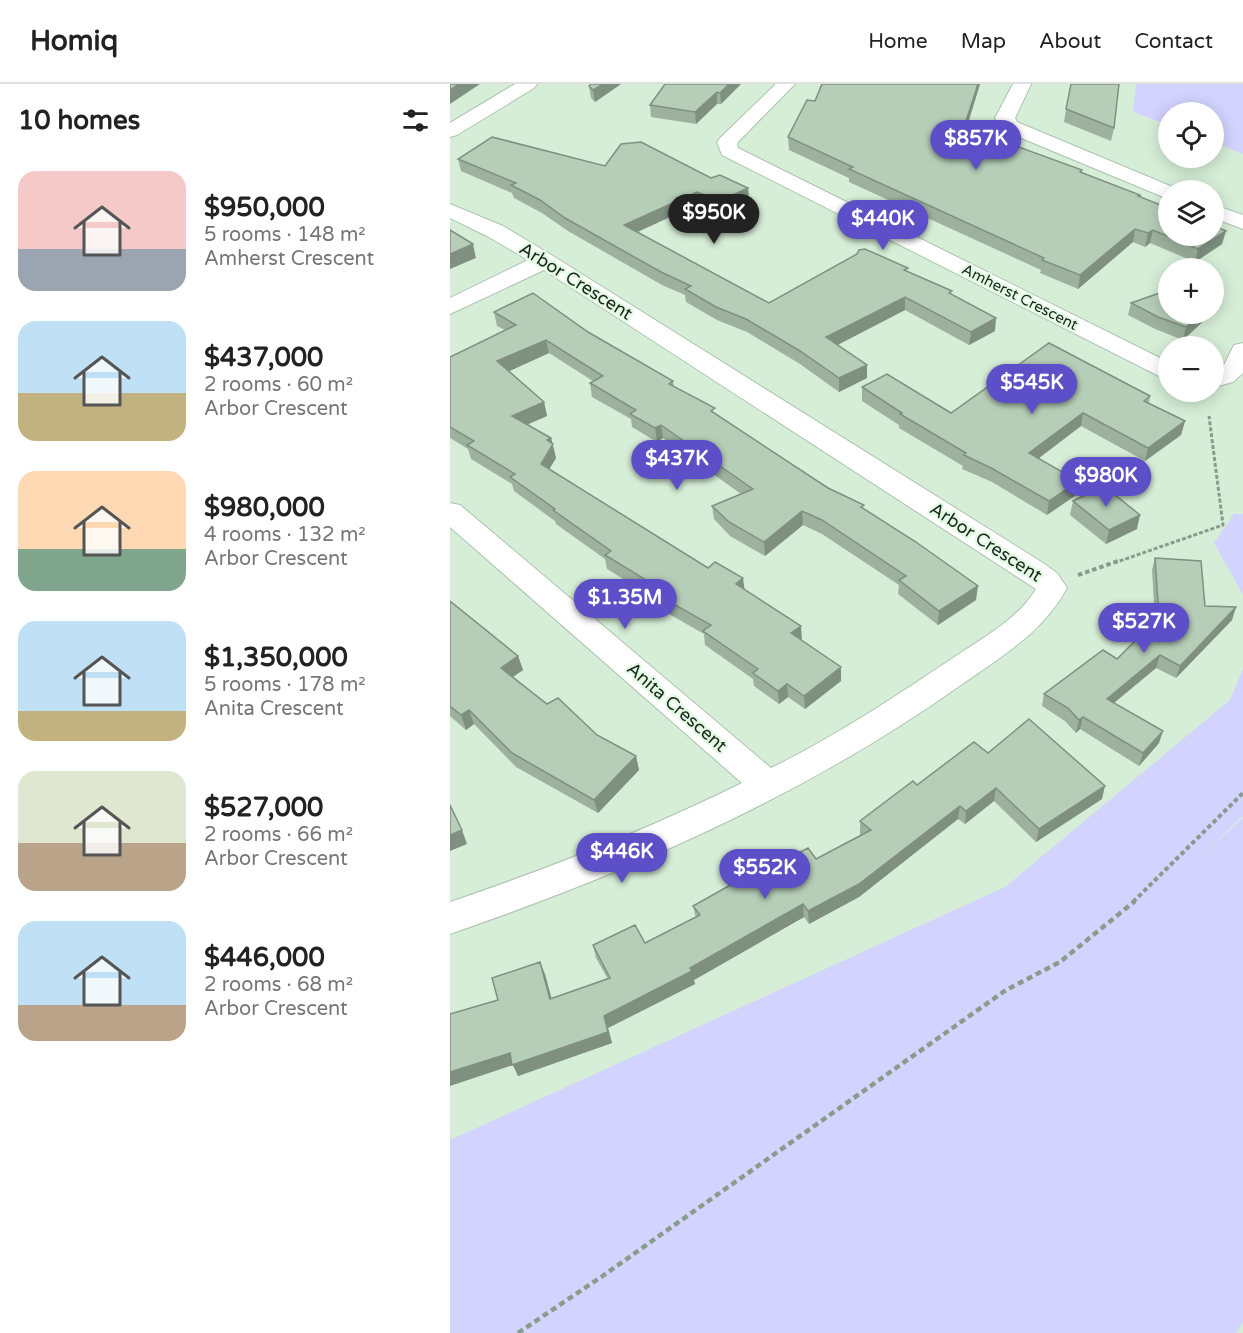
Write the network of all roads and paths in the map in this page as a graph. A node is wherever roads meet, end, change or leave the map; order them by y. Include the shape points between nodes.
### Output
1 (528, 84) edge
2 (786, 84) edge
3 (1022, 84) edge
4 (450, 131) edge
5 (1158, 188) edge
6 (450, 210) edge
7 (1224, 215) edge
8 (1243, 223) edge
9 (545, 261) junction
10 (450, 307) edge
11 (1243, 350) edge
12 (1158, 366) edge
13 (1224, 376) edge
14 (1209, 416) dead end
15 (450, 512) edge
16 (1052, 588) junction
17 (767, 785) junction
18 (1243, 793) edge
19 (450, 918) edge
20 (518, 1333) edge

1 - 4 street
2 - 12 street, Amherst Crescent via 727,142 729,150
3 - 5 street via 1005,118 1009,126
6 - 9 street, Arbor Crescent
7 - 8 street
9 - 10 street
9 - 16 street, Arbor Crescent via 1032,570
11 - 13 street via 1233,371
14 - 16 path via 1223,525 1075,576
15 - 17 street, Anita Crescent
16 - 17 street, Arbor Crescent via 1029,620 953,675 875,726
17 - 19 street, Arbor Crescent via 624,854
18 - 20 path via 1137,899 1060,962 1006,990

